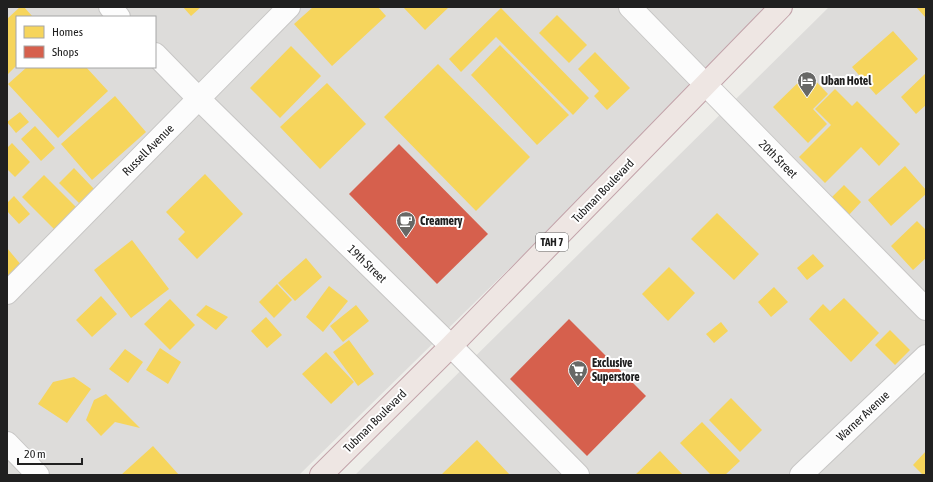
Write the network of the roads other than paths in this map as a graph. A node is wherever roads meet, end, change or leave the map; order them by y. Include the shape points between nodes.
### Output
1 (110, 7) edge
2 (289, 7) edge
3 (630, 7) edge
4 (781, 7) edge
5 (118, 16) edge
6 (156, 55) edge
7 (706, 85) junction
8 (199, 99) junction
9 (7, 293) edge
10 (926, 309) edge
11 (451, 346) junction
12 (926, 356) edge
13 (7, 443) edge
14 (38, 475) edge
15 (320, 475) edge
16 (578, 475) edge
17 (801, 475) edge

1 - 5 street
2 - 8 street, Russell Avenue
3 - 7 street, 20th Street
4 - 7 highway, Tubman Boulevard / TAH 7
6 - 8 street, 19th Street
7 - 10 street, 20th Street
7 - 11 highway, Tubman Boulevard / TAH 7
8 - 9 street, Russell Avenue
8 - 11 street, 19th Street
11 - 15 highway, Tubman Boulevard / TAH 7
11 - 16 street, 19th Street
12 - 17 street, Warner Avenue
13 - 14 street

